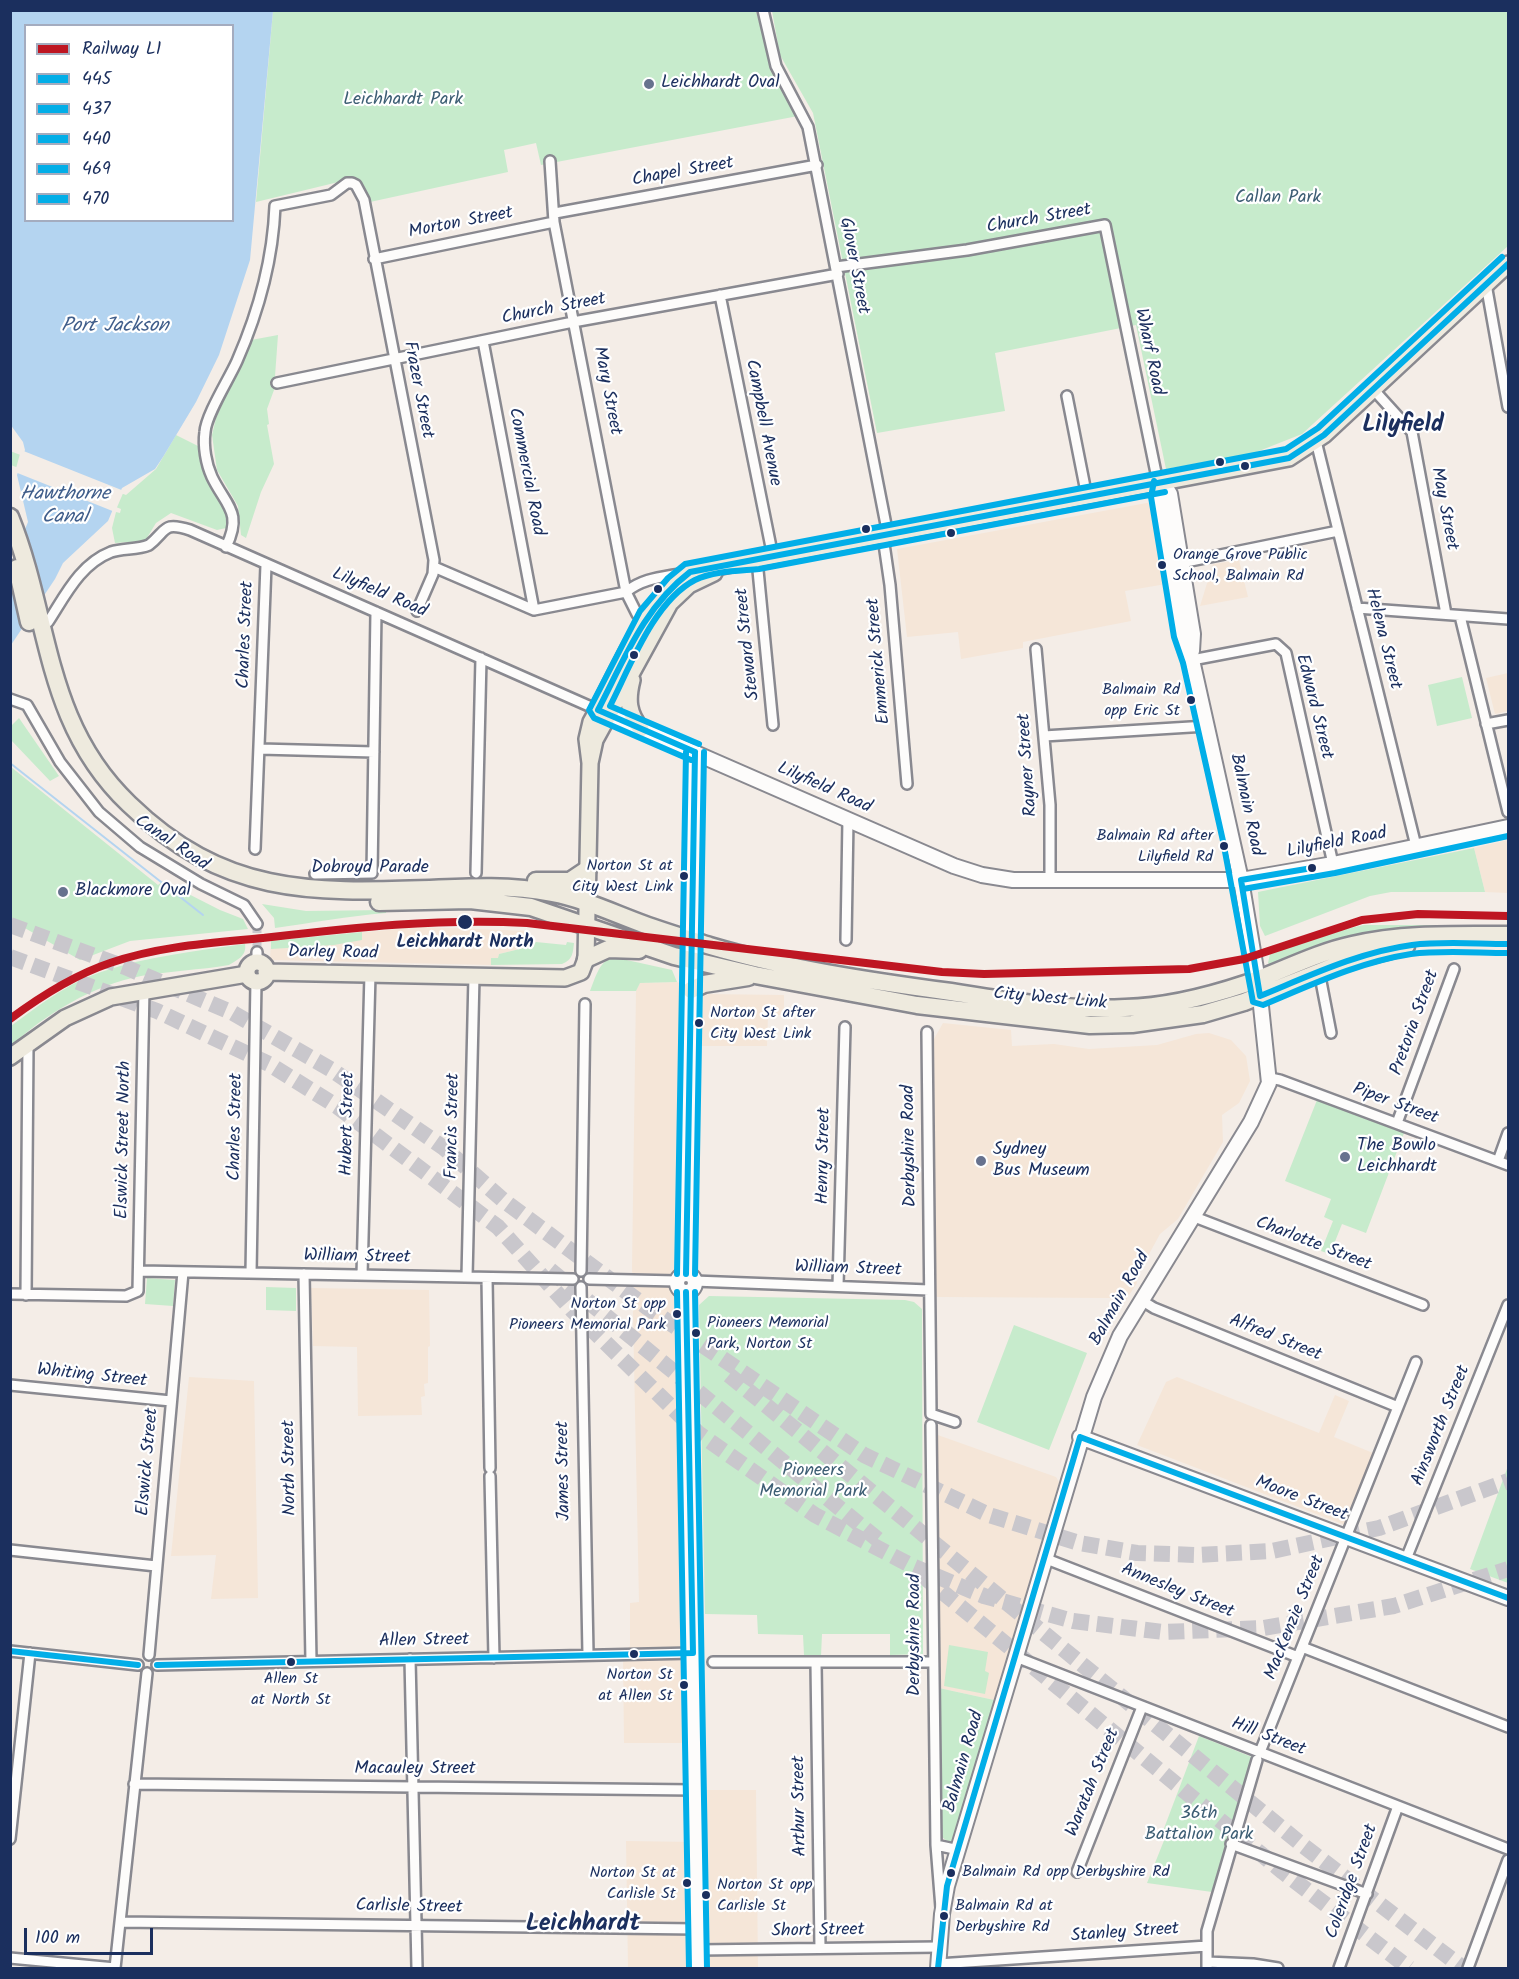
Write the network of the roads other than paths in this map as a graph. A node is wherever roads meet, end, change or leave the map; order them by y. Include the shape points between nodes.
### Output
1 (763, 10) edge
2 (550, 161) dead end
3 (817, 165) junction
4 (555, 218) junction
5 (1106, 225) joint
6 (374, 258) junction
7 (1509, 264) edge
8 (837, 271) junction
9 (1486, 284) junction
10 (720, 295) junction
11 (573, 322) junction
12 (483, 342) junction
13 (394, 358) junction
14 (277, 382) dead end
15 (1373, 389) junction
16 (1067, 396) dead end
17 (1509, 407) edge
18 (1316, 441) junction
19 (1163, 483) junction
20 (1087, 497) junction
21 (10, 517) edge
22 (1338, 531) junction
23 (886, 536) junction
24 (10, 547) edge
25 (226, 547) junction
26 (773, 557) junction
27 (757, 560) junction
28 (1176, 564) junction
29 (266, 565) junction
30 (433, 570) junction
31 (690, 572) junction
32 (626, 592) junction
33 (1357, 608) junction
34 (534, 609) junction
35 (417, 611) dead end
36 (376, 612) junction
37 (1446, 614) junction
38 (1460, 616) junction
39 (1509, 619) edge
40 (48, 622) dead end
41 (652, 623) junction
42 (40, 646) junction
43 (1036, 649) dead end
44 (481, 658) junction
45 (1192, 660) junction
46 (635, 669) junction
47 (10, 699) edge
48 (603, 712) junction
49 (1509, 720) edge
50 (1486, 724) junction
51 (773, 725) dead end
52 (1207, 726) junction
53 (641, 729) junction
54 (1044, 736) junction
55 (260, 748) junction
56 (374, 752) junction
57 (695, 752) junction
58 (907, 784) dead end
59 (1509, 812) edge
60 (848, 819) junction
61 (1509, 827) edge
62 (1416, 846) junction
63 (255, 849) dead end
64 (1333, 864) junction
65 (588, 869) junction
66 (315, 873) dead end
67 (476, 873) dead end
68 (1050, 880) junction
69 (1240, 880) junction
70 (512, 888) junction
71 (587, 903) junction
72 (257, 924) tunnel mouth
73 (587, 924) junction
74 (1509, 934) edge
75 (692, 940) junction
76 (846, 940) dead end
77 (1509, 944) edge
78 (652, 948) junction
79 (691, 960) junction
80 (582, 967) junction
81 (257, 969) junction
82 (1454, 969) dead end
83 (1319, 971) junction
84 (370, 974) junction
85 (755, 975) junction
86 (474, 976) junction
87 (1258, 980) junction
88 (144, 989) junction
89 (691, 990) junction
90 (585, 1004) dead end
91 (845, 1027) dead end
92 (927, 1032) dead end
93 (1331, 1033) dead end
94 (28, 1044) junction
95 (10, 1058) edge
96 (1270, 1078) junction
97 (1397, 1123) junction
98 (1509, 1133) edge
99 (1498, 1161) junction
100 (1509, 1165) edge
101 (1192, 1216) junction
102 (140, 1271) junction
103 (581, 1271) junction
104 (183, 1272) junction
105 (251, 1273) junction
106 (304, 1274) junction
107 (362, 1275) junction
108 (467, 1277) junction
109 (487, 1278) junction
110 (573, 1279) junction
111 (686, 1282) junction
112 (585, 1283) junction
113 (838, 1286) junction
114 (929, 1290) junction
115 (10, 1294) edge
116 (26, 1295) junction
117 (1141, 1300) junction
118 (1423, 1305) dead end
119 (1509, 1305) edge
120 (1416, 1362) dead end
121 (10, 1385) edge
122 (171, 1401) junction
123 (1398, 1407) junction
124 (955, 1422) dead end
125 (932, 1425) dead end
126 (1080, 1437) junction
127 (1347, 1537) junction
128 (10, 1550) edge
129 (1044, 1558) junction
130 (1406, 1559) junction
131 (156, 1566) junction
132 (1509, 1598) edge
133 (1302, 1647) junction
134 (10, 1652) edge
135 (30, 1653) junction
136 (693, 1653) junction
137 (588, 1654) junction
138 (148, 1655) junction
139 (1016, 1657) junction
140 (494, 1658) junction
141 (1298, 1658) junction
142 (410, 1659) junction
143 (311, 1661) junction
144 (712, 1662) dead end
145 (933, 1662) junction
146 (816, 1663) junction
147 (138, 1665) junction
148 (156, 1665) junction
149 (147, 1673) junction
150 (1142, 1707) junction
151 (1509, 1727) edge
152 (1259, 1756) junction
153 (134, 1784) junction
154 (413, 1787) junction
155 (695, 1790) junction
156 (1398, 1806) junction
157 (10, 1839) edge
158 (1232, 1844) junction
159 (936, 1845) junction
160 (1509, 1849) edge
161 (959, 1850) junction
162 (1509, 1860) edge
163 (1077, 1872) dead end
164 (1367, 1894) junction
165 (942, 1914) junction
166 (120, 1922) junction
167 (416, 1925) junction
168 (698, 1929) junction
169 (1207, 1946) junction
170 (939, 1947) junction
171 (820, 1948) junction
172 (698, 1950) junction
173 (10, 1959) edge
174 (1207, 1965) edge
175 (938, 1966) edge
176 (115, 1968) edge
177 (417, 1968) edge
178 (698, 1968) edge
179 (1278, 1968) edge
180 (1339, 1968) edge
181 (1468, 1968) edge

1 - 3 street, Glover Street via 776,66 805,117
2 - 4 street, Mary Street
3 - 4 street, Chapel Street
3 - 8 street, Glover Street
4 - 6 street, Morton Street
4 - 11 street, Mary Street
5 - 8 street, Church Street
5 - 19 street, Wharf Road via 1155,469
6 - 13 street, Frazer Street
6 - 25 street, Frazer Street via 361,192 356,185 347,183 331,195 275,206 272,245 258,298 238,358 205,429 211,475 233,515 234,531
7 - 9 main road
8 - 10 street, Church Street
8 - 23 street, Glover Street
9 - 15 main road
9 - 17 street
10 - 11 street, Church Street
10 - 26 street, Campbell Avenue
11 - 12 street, Church Street
11 - 32 street, Mary Street
12 - 13 street, Church Street
12 - 34 street, Commercial Road
13 - 14 street, Church Street
13 - 30 street, Frazer Street
15 - 18 main road
15 - 37 street, May Street via 1412,432
16 - 20 street
18 - 19 main road via 1278,461
18 - 22 street, Helena Street
19 - 20 main road
19 - 28 main road, Balmain Road via 1160,496
20 - 23 main road
21 - 42 highway, Dobroyd Parade via 27,561
22 - 28 street
22 - 33 street, Helena Street
23 - 26 main road
23 - 58 street, Emmerick Street
24 - 42 highway, Dobroyd Parade
25 - 29 street, Lilyfield Road
25 - 40 street, Lilyfield Road via 181,528 164,528 149,545 114,551 88,566
26 - 27 main road
27 - 31 main road
27 - 41 main road via 689,585
27 - 51 street, Steward Street
28 - 45 main road, Balmain Road via 1183,636
29 - 36 street, Lilyfield Road
29 - 55 street, Charles Street
30 - 34 street
30 - 35 street
31 - 32 street via 653,579
31 - 41 main road via 666,590
32 - 34 street
32 - 41 street, Mary Street via 637,614
33 - 37 street
33 - 62 street, Helena Street
36 - 44 street, Lilyfield Road
36 - 56 street
37 - 38 street
38 - 39 street
38 - 50 street
41 - 46 main road
41 - 48 main road
42 - 70 highway, Dobroyd Parade via 72,725 105,778 148,821 198,856 256,879 322,891
42 - 73 highway, Dobroyd Parade via 56,715 86,769 105,794 147,835 198,868 235,884 284,897 342,903 498,902 531,907
43 - 54 street, Rayner Street
44 - 48 street, Lilyfield Road
44 - 67 street
45 - 52 main road, Balmain Road
45 - 64 street, Edward Street via 1276,644 1286,653
46 - 48 main road
46 - 53 main road via 628,704
47 - 72 street, Canal Road via 27,705 60,762 99,812 140,847 244,905
48 - 53 main road, Lilyfield Road
48 - 65 main road via 587,739
49 - 50 street
50 - 59 street
52 - 54 street
52 - 69 main road, Balmain Road
53 - 57 main road, Lilyfield Road
54 - 68 street, Rayner Street via 1050,805
55 - 56 street
55 - 63 street, Charles Street
56 - 66 street via 372,873
57 - 60 main road, Lilyfield Road
57 - 75 main road
60 - 68 main road, Lilyfield Road via 982,875
60 - 76 street
61 - 62 main road, Lilyfield Road
62 - 64 main road, Lilyfield Road
64 - 69 main road, Lilyfield Road
65 - 70 highway via 570,881 531,881
65 - 71 main road
68 - 69 main road, Lilyfield Road
69 - 87 main road, Balmain Road
70 - 71 highway, Dobroyd Parade via 555,893
71 - 73 main road
71 - 75 highway, City West Link
73 - 78 highway, City West Link
73 - 80 main road
74 - 87 highway, City West Link via 1417,936 1352,945
75 - 79 main road
75 - 87 highway, City West Link via 741,955 869,980 1083,1009 1158,1005
77 - 83 highway, City West Link via 1411,946
78 - 79 highway, City West Link
78 - 80 highway via 608,949
79 - 85 highway, City West Link
79 - 89 main road
80 - 86 main road, Darley Road via 565,978
81 - 84 main road, Darley Road
81 - 88 main road, Darley Road
81 - 105 street, Charles Street
82 - 97 street, Pretoria Street
83 - 87 highway, City West Link
83 - 93 street
84 - 86 main road, Darley Road
84 - 107 street, Hubert Street
85 - 87 highway, City West Link via 917,1005 1090,1025 1176,1019 1225,1008
85 - 89 highway
86 - 108 street, Francis Street
87 - 96 main road, Balmain Road
88 - 94 main road, Darley Road via 87,1006
88 - 102 street, Elswick Street North
89 - 111 main road
90 - 103 street
91 - 113 street, Henry Street
92 - 114 street, Derbyshire Road
94 - 95 main road, Darley Road
94 - 116 street
96 - 97 street, Piper Street
96 - 101 main road, Balmain Road via 1251,1122
97 - 99 street, Piper Street
98 - 99 street
99 - 100 street, Piper Street
101 - 117 main road, Balmain Road
101 - 118 street, Charlotte Street
102 - 104 street, William Street
102 - 116 street, Elswick Street North via 138,1291 126,1296
103 - 110 street
103 - 112 street via 585,1273
104 - 105 street, William Street
104 - 122 street, Elswick Street
105 - 106 street, William Street
106 - 107 street, William Street
106 - 143 street, North Street
107 - 108 street, William Street
108 - 109 street, William Street
109 - 110 street, William Street
109 - 140 street
110 - 112 street via 575,1284
111 - 112 street, William Street
111 - 113 street, William Street
111 - 136 main road
112 - 137 street, James Street
113 - 114 street, William Street
114 - 124 street, Derbyshire Road via 931,1414
115 - 116 street
117 - 123 street, Alfred Street
117 - 126 main road, Balmain Road via 1114,1349
119 - 130 street, Ainsworth Street
120 - 123 street, MacKenzie Street
121 - 122 street, Whiting Street
122 - 131 street, Elswick Street
123 - 127 street, MacKenzie Street
125 - 145 street, Derbyshire Road
126 - 127 main road, Moore Street
126 - 129 main road, Balmain Road
127 - 130 main road, Moore Street
127 - 133 street, MacKenzie Street
128 - 131 street
129 - 139 main road, Balmain Road
129 - 141 street, Annesley Street
130 - 132 main road, Moore Street
131 - 138 street, Elswick Street
133 - 141 street, MacKenzie Street
133 - 151 street
134 - 135 street
135 - 147 street
135 - 157 street
136 - 137 street, Allen Street
136 - 155 main road
137 - 140 street, Allen Street
138 - 147 street
138 - 148 street
139 - 150 street, Hill Street
139 - 161 main road, Balmain Road
140 - 142 street, Allen Street
141 - 152 street, MacKenzie Street
142 - 143 street, Allen Street
142 - 154 street
143 - 148 street, Allen Street
144 - 146 street
145 - 146 street
145 - 159 street, Derbyshire Road
146 - 171 street, Arthur Street
147 - 149 street
148 - 149 street
149 - 153 street
150 - 152 street, Hill Street
150 - 163 street, Waratah Street
152 - 156 street, Hill Street
152 - 158 street, MacKenzie Street
153 - 154 street, Macauley Street
153 - 166 street
154 - 155 street, Macauley Street
154 - 167 street
155 - 168 main road
156 - 160 street, Hill Street
156 - 164 street, Coleridge Street
158 - 164 street
158 - 169 street, MacKenzie Street
159 - 161 street
159 - 165 street, Derbyshire Road
161 - 165 main road, Balmain Road
162 - 181 street
164 - 180 street, Coleridge Street
165 - 170 main road, Balmain Road
166 - 167 street, Carlisle Street
166 - 176 street
167 - 168 street, Carlisle Street
167 - 177 street
168 - 172 main road
169 - 174 street, MacKenzie Street
169 - 175 street, Stanley Street
170 - 171 street, Short Street
170 - 175 main road, Balmain Road
171 - 172 street, Short Street
172 - 178 main road
173 - 176 street
174 - 179 street

